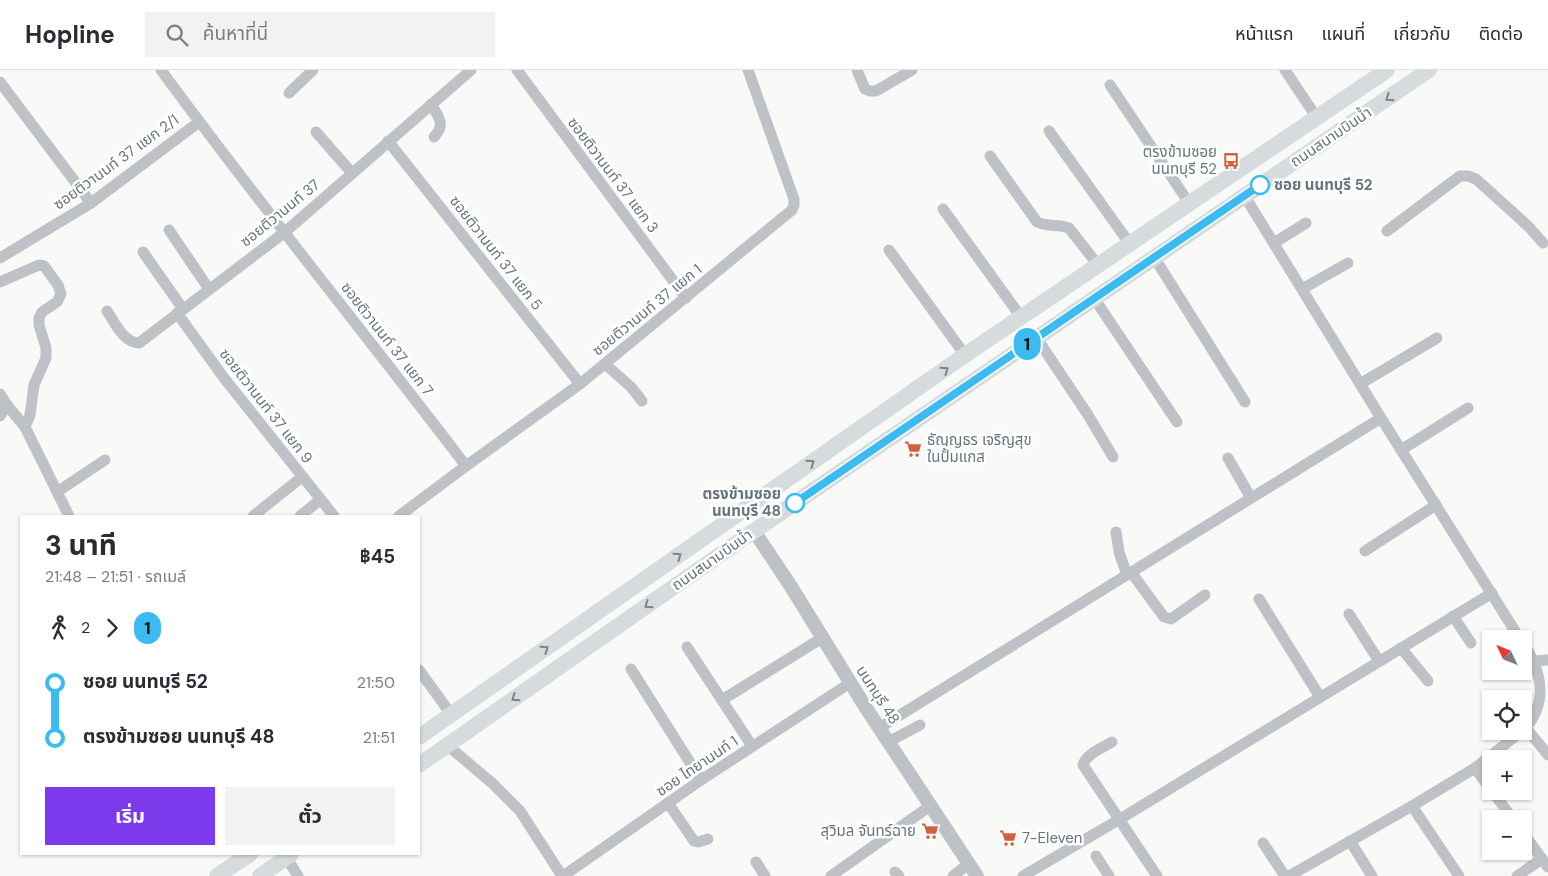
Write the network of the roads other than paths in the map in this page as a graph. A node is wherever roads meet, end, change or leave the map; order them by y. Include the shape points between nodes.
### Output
1 (161, 70) edge
2 (313, 70) edge
3 (471, 70) edge
4 (516, 70) edge
5 (748, 70) edge
6 (857, 70) edge
7 (912, 70) edge
8 (1285, 70) edge
9 (1387, 70) edge
10 (1429, 70) edge
11 (0, 82) edge
12 (1110, 85) dead end
13 (288, 93) dead end
14 (431, 104) junction
15 (1317, 118) junction
16 (199, 122) junction
17 (1049, 131) dead end
18 (316, 132) dead end
19 (434, 137) dead end
20 (388, 141) junction
21 (990, 156) dead end
22 (352, 173) junction
23 (1244, 195) junction
24 (91, 203) junction
25 (1189, 203) junction
26 (943, 209) dead end
27 (1306, 223) dead end
28 (169, 230) dead end
29 (1387, 231) dead end
30 (284, 232) junction
31 (1543, 242) dead end
32 (1274, 243) junction
33 (1130, 244) junction
34 (889, 250) dead end
35 (143, 252) dead end
36 (1154, 257) junction
37 (0, 258) edge
38 (1348, 263) dead end
39 (1098, 265) junction
40 (0, 282) edge
41 (209, 289) junction
42 (1302, 290) junction
43 (686, 298) junction
44 (1094, 298) junction
45 (107, 311) dead end
46 (180, 311) junction
47 (1021, 317) junction
48 (1036, 338) junction
49 (1437, 338) dead end
50 (965, 355) junction
51 (605, 364) junction
52 (580, 384) junction
53 (1360, 384) junction
54 (0, 394) edge
55 (642, 401) dead end
56 (1245, 402) dead end
57 (7, 405) junction
58 (1468, 408) dead end
59 (0, 416) edge
60 (1381, 418) junction
61 (1177, 422) dead end
62 (25, 427) junction
63 (1401, 450) junction
64 (1113, 457) dead end
65 (1228, 458) dead end
66 (105, 460) dead end
67 (466, 466) junction
68 (302, 477) junction
69 (57, 492) junction
70 (1251, 498) junction
71 (320, 500) junction
72 (1436, 505) junction
73 (742, 512) junction
74 (68, 515) edge
75 (254, 515) edge
76 (301, 515) edge
77 (333, 515) edge
78 (399, 515) edge
79 (754, 531) junction
80 (1116, 532) dead end
81 (1366, 551) dead end
82 (1129, 573) junction
83 (1492, 593) junction
84 (1205, 595) dead end
85 (1259, 599) dead end
86 (1349, 614) dead end
87 (1453, 616) junction
88 (1515, 630) edge
89 (822, 638) junction
90 (1472, 643) dead end
91 (687, 647) dead end
92 (1401, 648) junction
93 (1532, 658) edge
94 (1548, 660) edge
95 (1379, 661) junction
96 (1534, 661) junction
97 (631, 669) dead end
98 (420, 671) edge
99 (1428, 681) dead end
100 (850, 683) junction
101 (1320, 697) junction
102 (722, 700) junction
103 (451, 714) junction
104 (1532, 720) edge
105 (920, 725) dead end
106 (879, 728) junction
107 (420, 736) edge
108 (1532, 738) edge
109 (1511, 740) edge
110 (888, 742) junction
111 (1112, 742) dead end
112 (447, 745) junction
113 (752, 746) junction
114 (1548, 755) edge
115 (420, 765) edge
116 (1475, 768) junction
117 (1482, 777) edge
118 (701, 780) junction
119 (668, 803) junction
120 (930, 806) junction
121 (1412, 806) junction
122 (1120, 820) junction
123 (708, 839) dead end
124 (1350, 841) junction
125 (1263, 843) dead end
126 (1532, 845) edge
127 (248, 855) edge
128 (287, 855) edge
129 (1096, 856) dead end
130 (756, 862) dead end
131 (1545, 863) edge
132 (968, 864) junction
133 (1106, 875) edge
134 (217, 876) edge
135 (260, 876) edge
136 (298, 876) edge
137 (563, 876) edge
138 (765, 876) edge
139 (831, 876) edge
140 (953, 876) edge
141 (977, 876) edge
142 (1023, 876) edge
143 (1157, 876) edge
144 (1284, 876) edge
145 (1289, 876) edge
146 (1372, 876) edge
147 (1459, 876) edge
148 (1517, 876) edge

1 - 16 street, ซอยติวานนท์ 37 แยก 7
2 - 13 street
3 - 14 street, ซอยติวานนท์ 37
4 - 43 street, ซอยติวานนท์ 37 แยก 3
5 - 43 street, ซอยติวานนท์ 37 แยก 1 via 794,205
6 - 7 street via 865,89 876,91
8 - 15 street
9 - 15 main road, ถนนสนามบินน้ำ
10 -> 23 main road, ถนนสนามบินน้ำ
11 - 24 street
12 - 25 street
14 - 19 street via 441,125
14 - 20 street, ซอยติวานนท์ 37
15 - 25 main road, ถนนสนามบินน้ำ
16 - 24 street, ซอยติวานนท์ 37 แยก 2/1
16 - 30 street, ซอยติวานนท์ 37 แยก 7
17 - 33 street
18 - 22 street
20 - 22 street, ซอยติวานนท์ 37
20 - 52 street, ซอยติวานนท์ 37 แยก 5
21 - 39 street via 1037,222 1069,228
22 - 30 street, ซอยติวานนท์ 37
23 - 32 street
23 - 36 main road, ถนนสนามบินน้ำ
24 - 37 street, ซอยติวานนท์ 37 แยก 2/1
25 - 33 main road, ถนนสนามบินน้ำ
26 - 47 street
27 - 32 street
28 - 41 street
29 - 31 street via 1460,176 1468,176 1476,179
30 - 41 street, ซอยติวานนท์ 37
30 - 67 street, ซอยติวานนท์ 37 แยก 7
32 - 42 street
33 - 39 main road, ถนนสนามบินน้ำ
34 - 50 street
35 - 46 street, ซอยติวานนท์ 37 แยก 9
36 - 44 main road, ถนนสนามบินน้ำ
36 - 56 street
38 - 42 street
39 - 47 main road, ถนนสนามบินน้ำ
40 - 62 street via 39,265 44,266 61,294 39,318 46,358 34,385
41 - 46 street, ซอยติวานนท์ 37
42 - 53 street
43 - 51 street, ซอยติวานนท์ 37 แยก 1
44 - 48 main road, ถนนสนามบินน้ำ
44 - 61 street
45 - 46 street, ซอยติวานนท์ 37 via 127,340 139,343
46 - 68 street, ซอยติวานนท์ 37 แยก 9 via 224,378
47 - 50 main road, ถนนสนามบินน้ำ
48 - 64 street
48 - 79 main road, ถนนสนามบินน้ำ
49 - 53 street
73 -> 50 main road, ถนนสนามบินน้ำ
51 - 52 street, ซอยติวานนท์ 37 แยก 1
51 - 55 street
52 - 67 street, ซอยติวานนท์ 37 แยก 1
53 - 60 street
54 - 57 street
57 - 59 street
57 - 62 street
58 - 63 street
60 - 63 street
60 - 70 street
62 - 69 street
63 - 72 street
65 - 70 street
66 - 69 street
67 - 78 street, ซอยติวานนท์ 37 แยก 1
68 - 71 street, ซอยติวานนท์ 37 แยก 9
68 - 75 street
69 - 74 street
70 - 82 street
71 - 76 street
71 - 77 street, ซอยติวานนท์ 37 แยก 9
72 - 81 street
72 - 83 street
73 - 79 main road
103 -> 73 main road, ถนนสนามบินน้ำ
79 - 89 street, นนทบุรี 48
79 -> 112 main road, ถนนสนามบินน้ำ
80 - 82 street via 1119,552
82 - 84 street via 1164,617 1171,619
82 - 106 street
83 - 87 street
83 - 88 street
85 - 101 street
86 - 95 street
87 - 90 street
87 - 92 street
89 - 100 street, นนทบุรี 48
89 - 102 street
91 - 102 street
92 - 95 street
92 - 99 street
93 - 96 street
94 - 96 street
95 - 101 street
96 - 104 street via 1543,686 1540,710
97 - 118 street
98 - 103 street
100 - 106 street, นนทบุรี 48
100 - 113 street, ซอย ไทยานนท์ 1
101 - 122 street
102 - 113 street
103 - 107 main road, ถนนสนามบินน้ำ
105 - 110 street
106 - 110 street, นนทบุรี 48
108 - 114 street
109 - 116 street
110 - 120 street, นนทบุรี 48
111 - 122 street via 1089,756 1083,765
112 - 115 main road, ถนนสนามบินน้ำ
112 - 137 street via 520,812
113 - 118 street, ซอย ไทยานนท์ 1
116 - 117 street
116 - 121 street
118 - 119 street, ซอย ไทยานนท์ 1
119 - 123 street via 694,840
119 - 137 street, ซอย ไทยานนท์ 1
120 - 132 street, นนทบุรี 48
120 - 139 street
121 - 124 street
121 - 147 street
122 - 142 street
122 - 143 street
124 - 145 street
124 - 146 street
125 - 144 street
126 - 131 street
127 - 134 main road
128 - 135 main road
128 - 136 street
129 - 133 street
130 - 138 street
131 - 148 street
132 - 140 street
132 - 141 street, นนทบุรี 48

